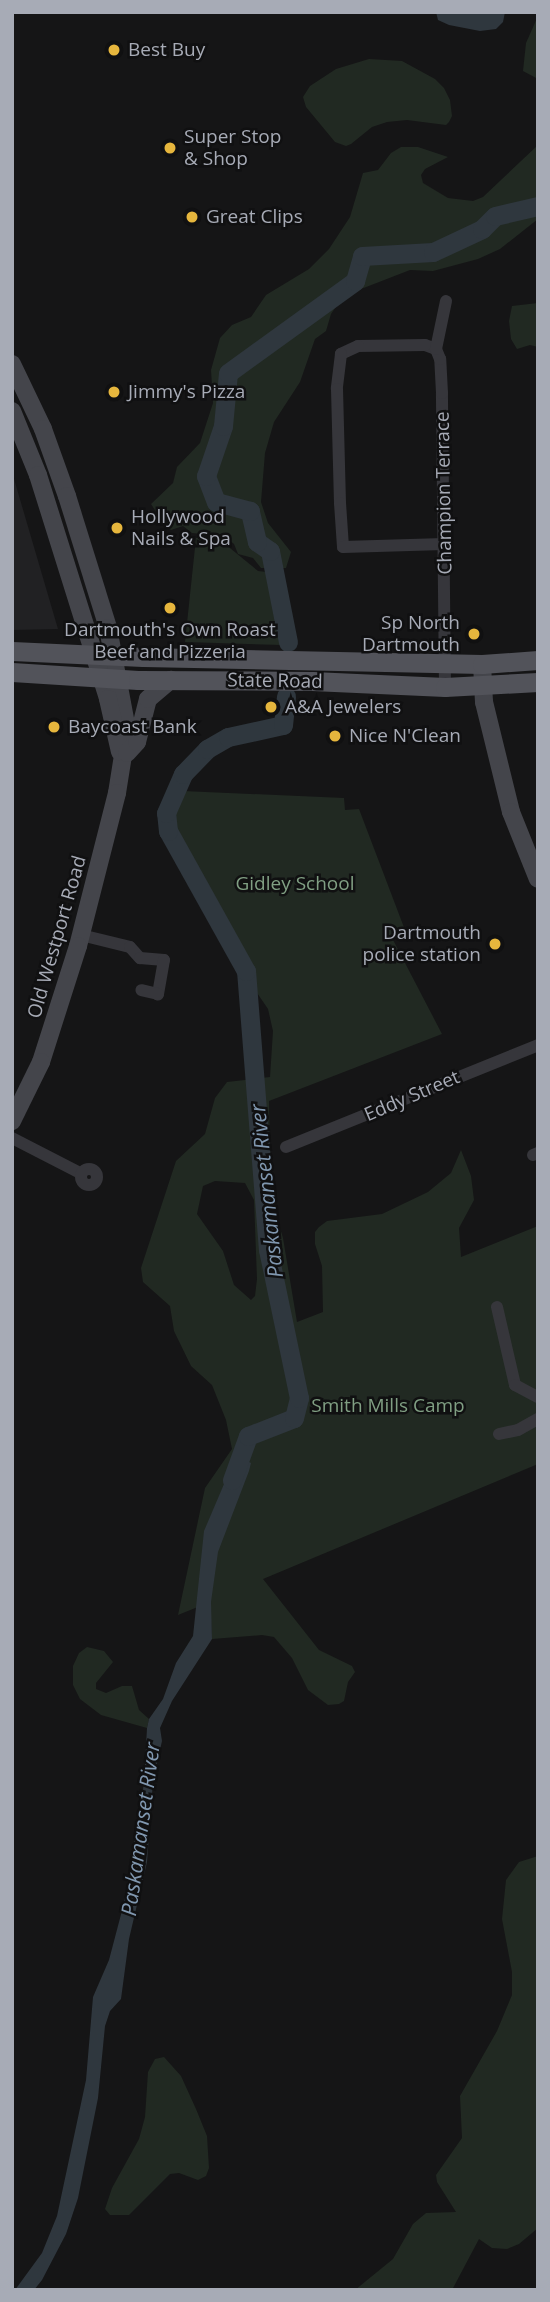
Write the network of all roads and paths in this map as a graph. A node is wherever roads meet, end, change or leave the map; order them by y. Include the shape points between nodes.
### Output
1 (446, 302) dead end
2 (436, 349) junction
3 (12, 364) edge
4 (12, 411) edge
5 (444, 544) junction
6 (12, 650) edge
7 (94, 655) junction
8 (115, 656) junction
9 (538, 660) edge
10 (445, 663) junction
11 (482, 664) junction
12 (12, 673) edge
13 (111, 678) junction
14 (171, 680) junction
15 (538, 682) edge
16 (445, 687) junction
17 (482, 687) junction
18 (122, 759) junction
19 (538, 879) edge
20 (81, 935) junction
21 (141, 990) dead end
22 (538, 1045) edge
23 (12, 1121) edge
24 (12, 1138) edge
25 (286, 1147) dead end
26 (80, 1173) dead end
27 (497, 1307) dead end
28 (538, 1397) edge
29 (538, 1419) edge
30 (499, 1434) dead end

1 - 2 street, Champion Terrace
2 - 5 street, Champion Terrace via 440,359
2 - 5 street via 425,345 358,346 339,358 343,548
3 - 8 main road via 53,457
4 - 7 main road via 34,463
5 - 10 street, Champion Terrace
6 - 7 main road, State Road
7 - 8 main road, State Road
7 - 13 main road
8 - 10 main road, State Road
8 - 13 main road
9 - 11 main road, State Road
10 - 11 main road, State Road
10 - 16 street, Champion Terrace
11 - 17 main road
12 - 13 main road, State Road
13 - 14 main road, State Road
13 - 18 main road, Old Westport Road
14 - 16 main road, State Road
14 - 18 main road via 148,699 137,742
15 - 17 main road, State Road
16 - 17 main road, State Road
17 - 19 main road via 511,812
18 - 20 main road, Old Westport Road
20 - 21 street via 130,947 140,958 164,960 158,994
20 - 23 main road, Old Westport Road via 44,1053
22 - 25 street, Eddy Street
24 - 26 street
27 - 28 street via 515,1385
29 - 30 street

